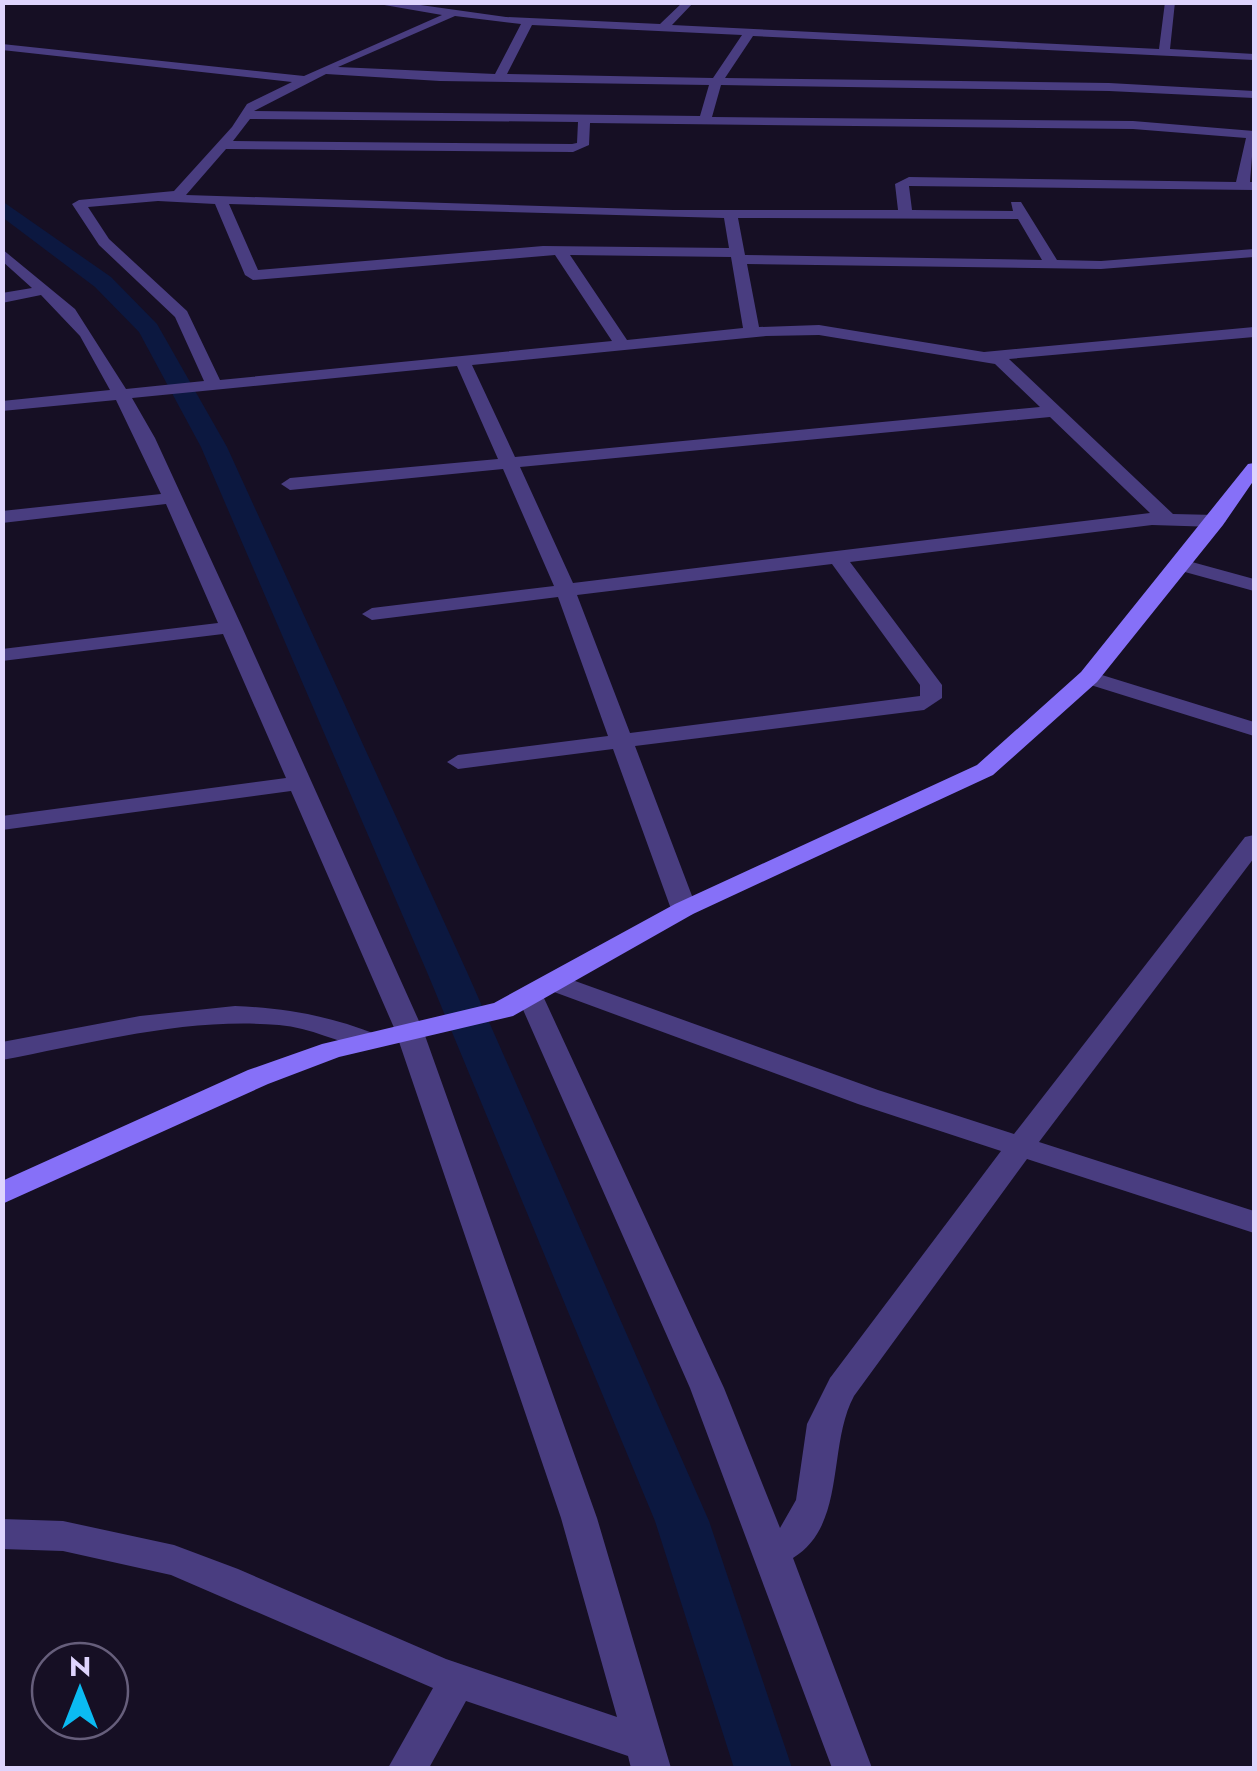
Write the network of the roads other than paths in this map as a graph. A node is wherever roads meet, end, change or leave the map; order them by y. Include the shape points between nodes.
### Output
1 (372, 2) edge
2 (690, 2) edge
3 (1170, 2) edge
4 (452, 15) junction
5 (528, 21) junction
6 (664, 28) junction
7 (749, 33) junction
8 (2, 47) edge
9 (1164, 51) junction
10 (1254, 57) edge
11 (322, 70) junction
12 (499, 78) junction
13 (302, 80) junction
14 (716, 82) junction
15 (1254, 94) edge
16 (246, 115) junction
17 (584, 119) junction
18 (705, 120) junction
19 (1254, 135) edge
20 (223, 145) junction
21 (987, 180) junction
22 (1248, 186) edge
23 (163, 198) junction
24 (220, 200) junction
25 (730, 214) junction
26 (905, 215) junction
27 (1024, 216) junction
28 (558, 250) junction
29 (2, 253) edge
30 (1254, 253) edge
31 (739, 256) junction
32 (1053, 264) junction
33 (44, 290) junction
34 (2, 298) edge
35 (752, 332) junction
36 (1254, 332) edge
37 (622, 345) junction
38 (984, 356) junction
39 (462, 360) junction
40 (208, 384) junction
41 (127, 394) junction
42 (2, 406) edge
43 (1054, 411) junction
44 (512, 466) junction
45 (1252, 475) edge
46 (290, 484) dead end
47 (174, 498) junction
48 (2, 518) edge
49 (1166, 518) junction
50 (1216, 522) junction
51 (837, 557) junction
52 (1181, 565) junction
53 (1254, 586) edge
54 (565, 590) junction
55 (372, 614) dead end
56 (232, 627) junction
57 (2, 656) edge
58 (1088, 677) junction
59 (1254, 729) edge
60 (620, 740) junction
61 (458, 762) dead end
62 (302, 783) junction
63 (2, 823) edge
64 (1254, 842) edge
65 (684, 910) junction
66 (529, 996) junction
67 (423, 1027) junction
68 (368, 1041) junction
69 (2, 1051) edge
70 (1019, 1148) junction
71 (2, 1194) edge
72 (1254, 1222) edge
73 (2, 1534) edge
74 (773, 1552) junction
75 (458, 1680) junction
76 (648, 1756) edge
77 (408, 1768) edge
78 (852, 1768) edge

1 - 4 street
2 - 6 street
3 - 9 street
4 - 5 street
4 - 11 street
5 - 6 street
5 - 12 street
6 - 7 street
7 - 9 street
7 - 14 street
8 - 13 street
9 - 10 street
11 - 12 street
11 - 13 street
12 - 14 street
13 - 16 street
14 - 15 street
14 - 18 street
16 - 17 street
16 - 20 street
17 - 18 street
17 - 20 street via 583,145 572,148
18 - 19 street via 1132,126
19 - 22 street
20 - 23 street via 180,193
21 - 22 street
21 - 26 street via 904,182
21 - 27 street
23 - 24 street
23 - 40 street via 88,200 78,207 182,316 196,336
24 - 25 street
24 - 28 street via 254,275
25 - 26 street
25 - 31 street
26 - 27 street
27 - 32 street
28 - 31 street
28 - 37 street
29 - 33 street
30 - 32 street via 1162,264
31 - 32 street
31 - 35 street
33 - 34 street
33 - 41 street
35 - 37 street
35 - 38 street via 819,330
36 - 38 street
37 - 39 street
38 - 43 street via 1008,365
39 - 40 street
39 - 44 street
40 - 41 street
41 - 42 street
41 - 47 street
43 - 44 street
43 - 49 street
44 - 46 street
44 - 54 street
45 - 50 street
47 - 48 street
47 - 56 street
49 - 50 street
49 - 51 street
50 - 52 street
51 - 54 street
51 - 60 street via 931,686 931,698
52 - 53 street
52 - 58 street
54 - 55 street
54 - 60 street
56 - 57 street
56 - 62 street
58 - 59 street
58 - 65 street via 985,770
60 - 61 street
60 - 65 street
62 - 63 street
62 - 67 street
64 - 70 street
65 - 66 street
66 - 67 street
66 - 70 street
66 - 74 street via 708,1388
67 - 68 street
67 - 76 street
68 - 69 street via 334,1024 238,1017
68 - 71 street via 258,1077
70 - 72 street
70 - 74 street via 842,1387 823,1429 810,1517 791,1544
73 - 75 street via 119,1542 194,1565
74 - 78 street
75 - 76 street
75 - 77 street

